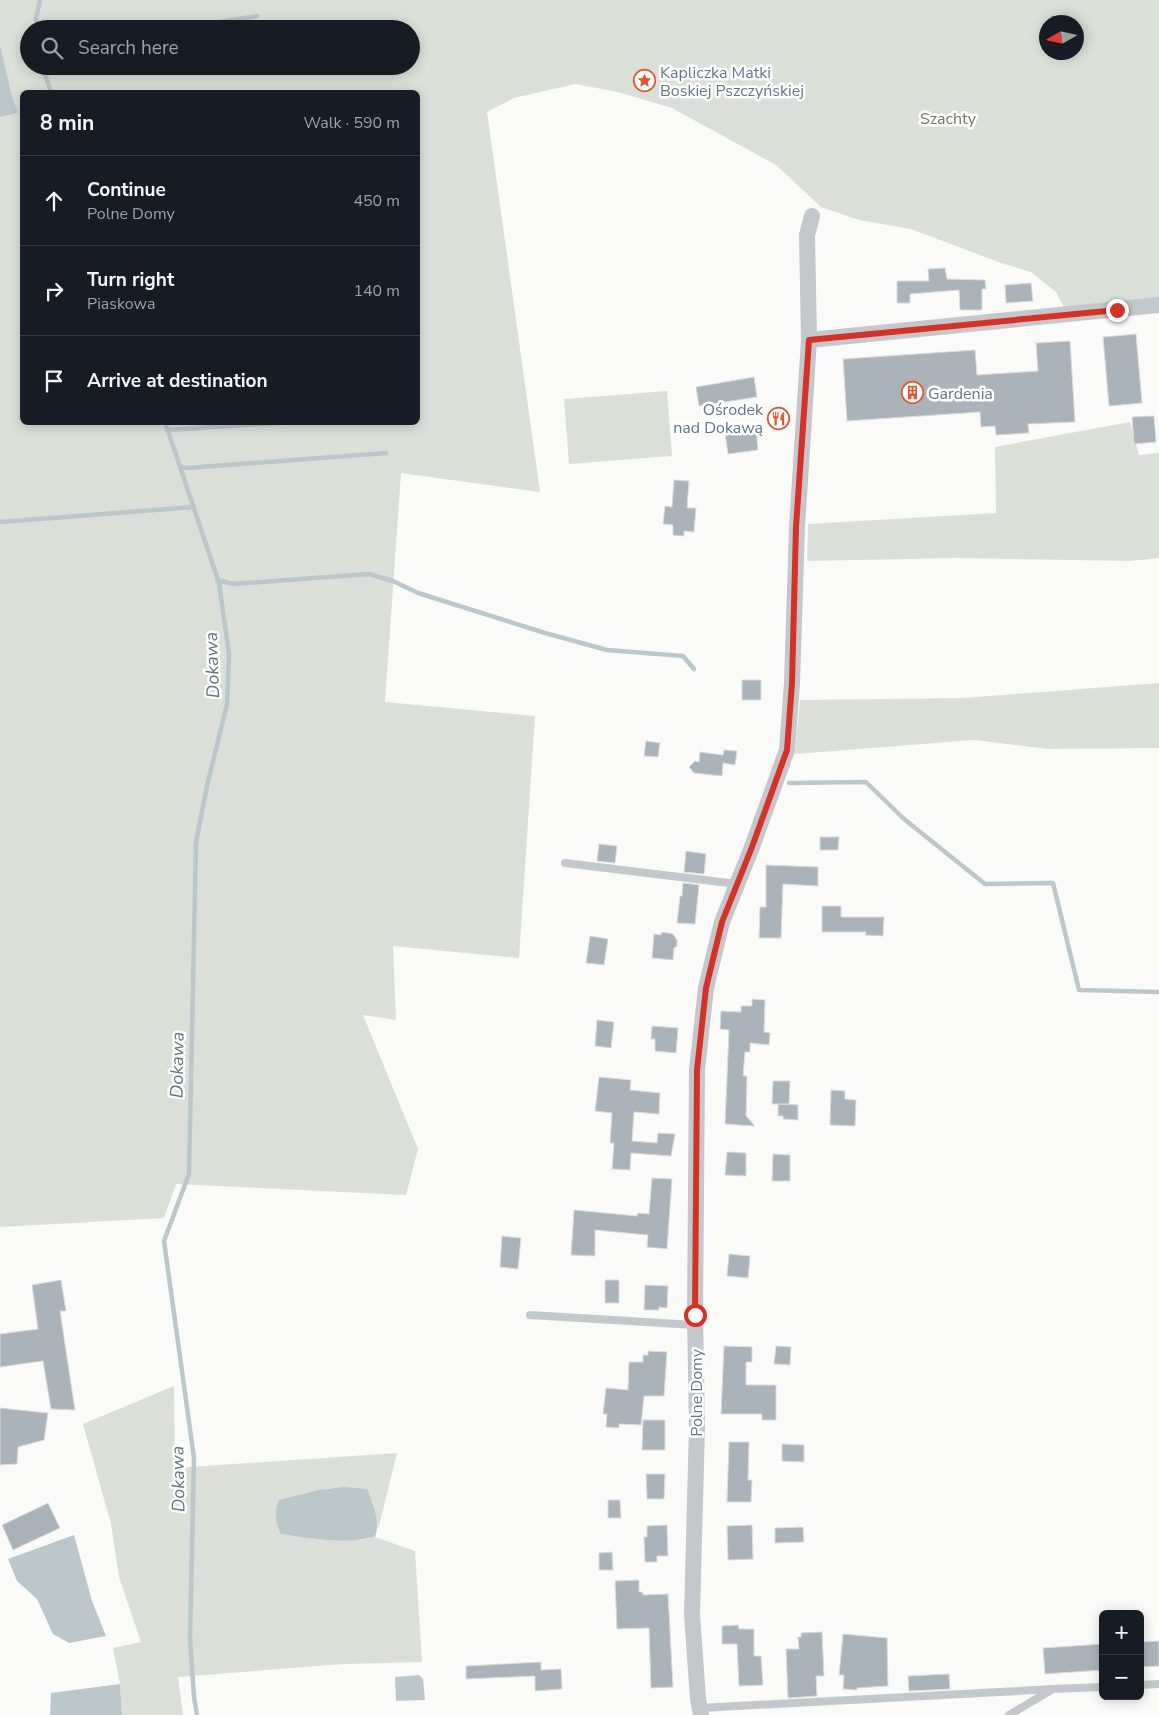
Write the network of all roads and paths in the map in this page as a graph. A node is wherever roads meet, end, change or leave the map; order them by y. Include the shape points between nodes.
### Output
1 (812, 216) dead end
2 (1159, 305) edge
3 (809, 340) junction
4 (565, 863) dead end
5 (737, 884) junction
6 (530, 1315) dead end
7 (695, 1325) junction
8 (1159, 1684) edge
9 (1144, 1685) edge
10 (1099, 1687) edge
11 (1053, 1689) junction
12 (700, 1712) edge
13 (1009, 1715) edge

1 - 3 street, Polne Domy via 807,235
2 - 3 street
3 - 5 street, Polne Domy via 796,527 787,750
4 - 5 lane
5 - 7 street, Polne Domy via 722,922 706,988 697,1070
6 - 7 lane
7 - 12 street, Polne Domy via 697,1426 692,1614
8 - 9 lane
10 - 11 lane
11 - 12 lane
11 - 13 lane

